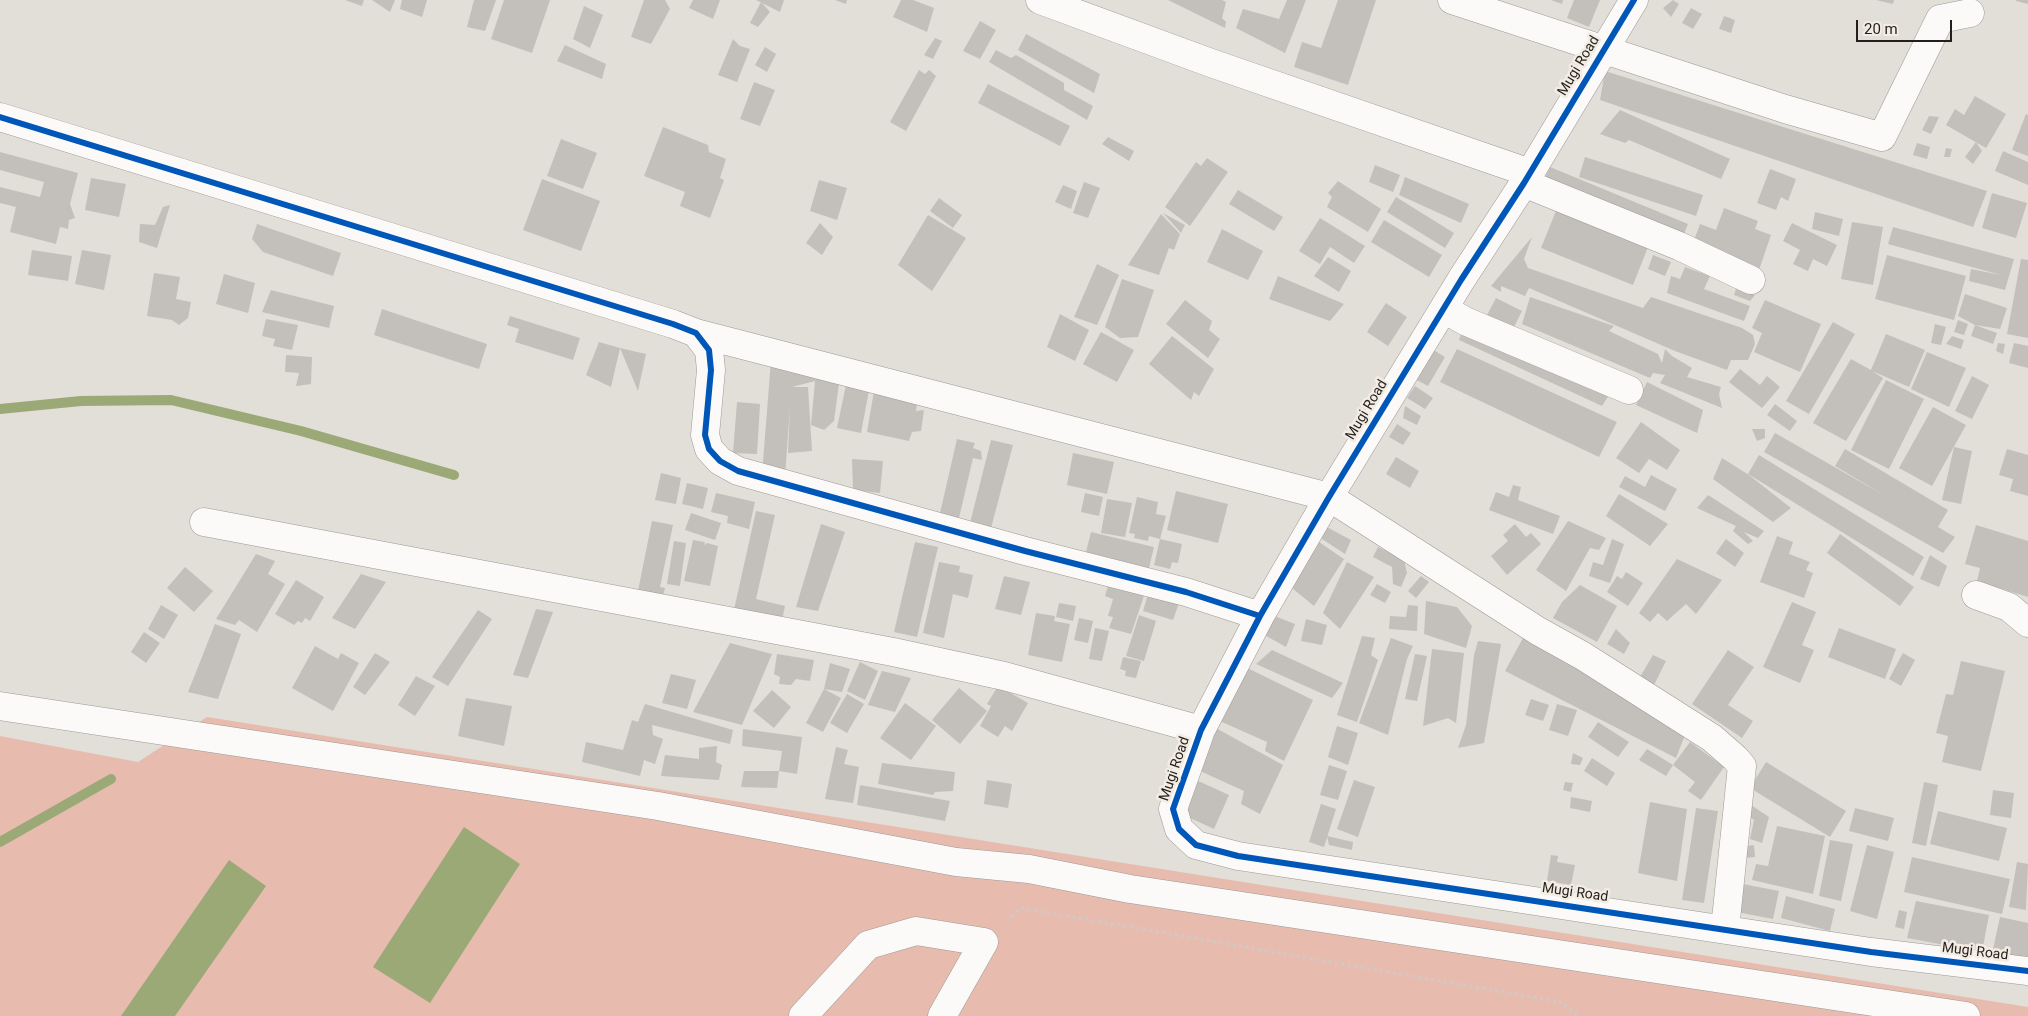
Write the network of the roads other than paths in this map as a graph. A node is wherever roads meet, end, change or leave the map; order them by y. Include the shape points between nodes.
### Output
1 (1040, 0) edge
2 (1452, 0) edge
3 (1634, 0) edge
4 (1970, 12) dead end
5 (1602, 50) junction
6 (0, 117) edge
7 (1527, 178) junction
8 (1751, 280) dead end
9 (1444, 309) junction
10 (696, 333) junction
11 (1628, 390) dead end
12 (1329, 497) junction
13 (204, 522) dead end
14 (1976, 596) dead end
15 (1260, 616) junction
16 (2028, 623) edge
17 (0, 706) edge
18 (1201, 730) junction
19 (1725, 929) junction
20 (2028, 971) edge
21 (803, 1016) edge
22 (942, 1016) edge
23 (1966, 1016) edge

1 - 7 street
2 - 5 street
3 - 5 street, Mugi Road
4 - 5 street via 1940,19 1882,136 1785,109
5 - 7 street, Mugi Road
6 - 10 street
7 - 8 street
7 - 9 street, Mugi Road
9 - 11 street via 1465,321
9 - 12 street, Mugi Road
10 - 12 street
10 - 15 street via 708,350 711,370 705,435 709,449 720,461 738,471 987,541 1186,592
12 - 15 street, Mugi Road
12 - 19 street via 1712,738 1735,758 1742,766
13 - 18 street via 893,652 1004,676
14 - 16 street via 2009,608
15 - 18 street, Mugi Road
17 - 23 street via 658,806 956,862 1028,868 1130,889
18 - 19 street, Mugi Road via 1173,809 1179,829 1196,845 1238,856
19 - 20 street, Mugi Road via 1871,952
21 - 22 street via 868,945 916,931 984,942

